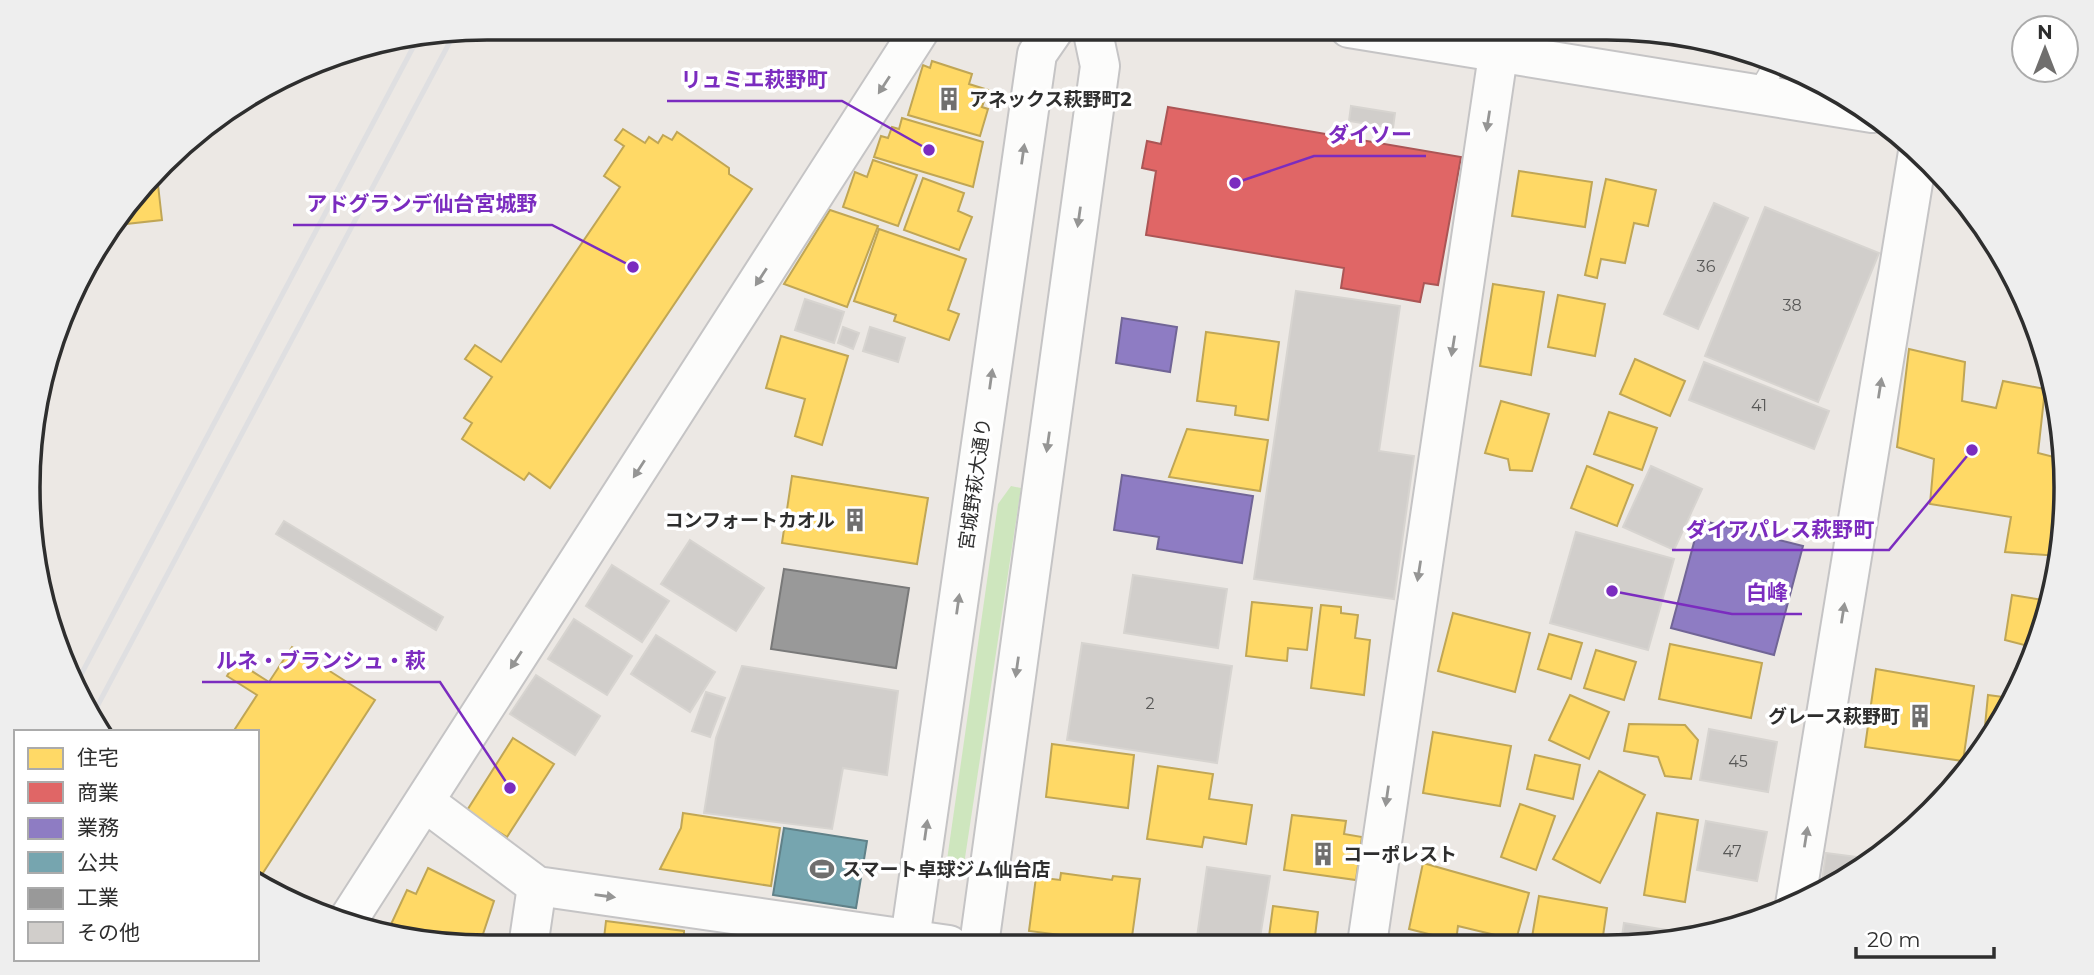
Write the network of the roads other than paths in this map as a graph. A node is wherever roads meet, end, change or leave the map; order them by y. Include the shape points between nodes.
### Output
1 (913, 40) edge
2 (1047, 40) edge
3 (1095, 40) edge
4 (1500, 41) edge
5 (1771, 72) edge
6 (1758, 95) junction
7 (1843, 109) edge
8 (1916, 165) edge
9 (425, 802) junction
10 (537, 886) junction
11 (1797, 892) edge
12 (352, 914) edge
13 (530, 935) edge
14 (857, 935) edge
15 (910, 935) edge
16 (980, 935) edge
17 (1368, 935) edge

1 -> 9 street
15 -> 2 street, 宮城野萩大通り via 1037,54
3 -> 16 street via 1100,66
4 - 6 street
4 -> 17 street
5 - 6 lane
6 - 7 street
11 -> 8 street
9 - 10 street
9 - 12 street
10 - 13 street
10 -> 14 street

